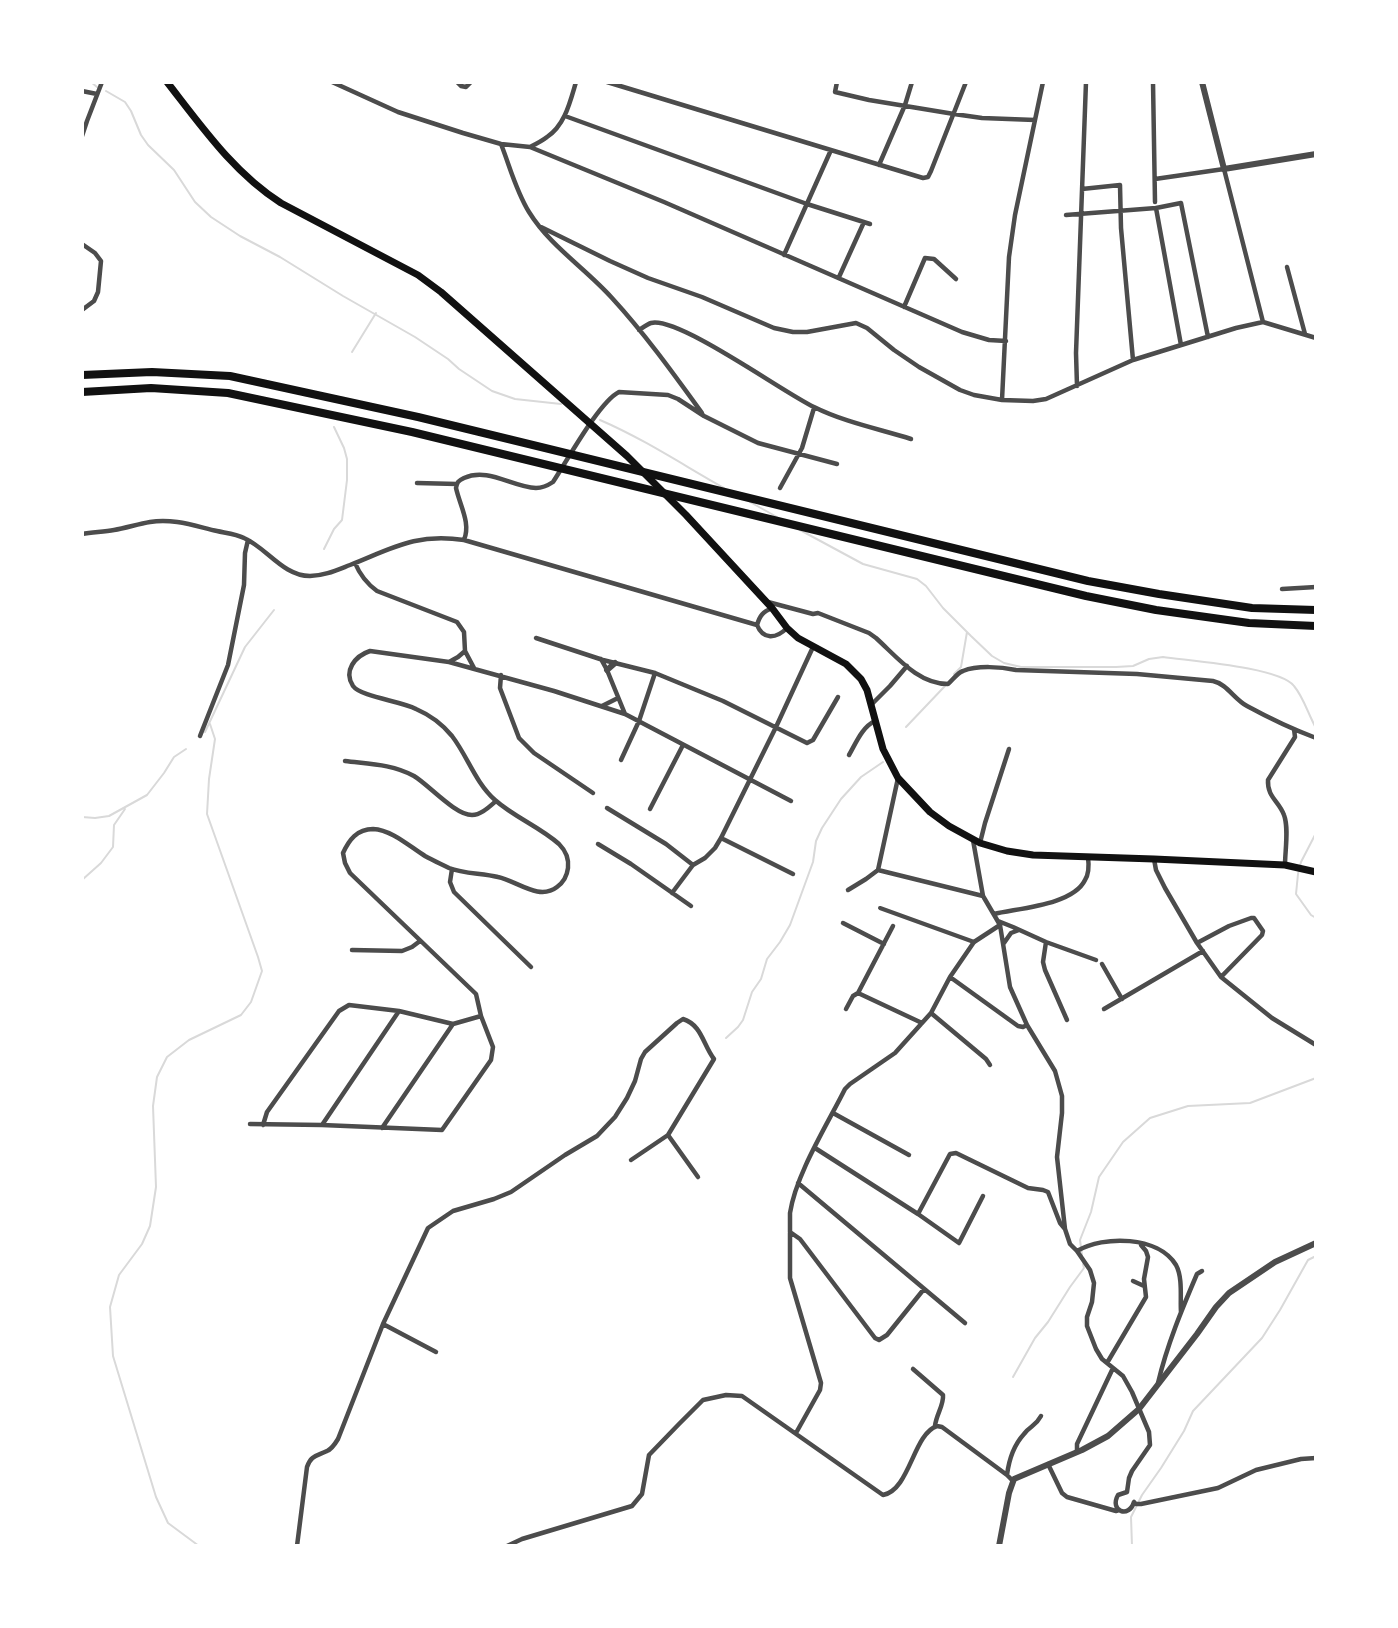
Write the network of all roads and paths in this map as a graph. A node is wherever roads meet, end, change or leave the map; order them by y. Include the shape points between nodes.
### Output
1 (102, 82) edge
2 (167, 82) edge
3 (332, 82) edge
4 (457, 82) edge
5 (471, 82) edge
6 (576, 82) edge
7 (607, 82) edge
8 (837, 82) edge
9 (912, 82) edge
10 (966, 82) edge
11 (1043, 82) edge
12 (1086, 82) edge
13 (1153, 82) edge
14 (1202, 82) edge
15 (619, 84) edge
16 (83, 90) edge
17 (97, 94) junction
18 (905, 105) junction
19 (954, 114) junction
20 (565, 116) junction
21 (1035, 120) junction
22 (82, 136) edge
23 (501, 144) junction
24 (530, 147) junction
25 (831, 150) junction
26 (1316, 154) edge
27 (879, 165) junction
28 (1224, 170) junction
29 (1155, 179) junction
30 (1082, 189) junction
31 (807, 204) junction
32 (1156, 205) junction
33 (1120, 210) junction
34 (1081, 213) junction
35 (1066, 215) dead end
36 (540, 227) junction
37 (82, 244) edge
38 (784, 255) junction
39 (1287, 267) dead end
40 (839, 277) junction
41 (956, 279) dead end
42 (904, 307) junction
43 (82, 310) edge
44 (1263, 322) junction
45 (639, 330) junction
46 (1305, 334) junction
47 (1208, 337) junction
48 (1316, 338) edge
49 (1006, 341) junction
50 (1180, 345) junction
51 (1133, 360) junction
52 (82, 375) edge
53 (1077, 386) junction
54 (82, 392) edge
55 (1002, 400) junction
56 (814, 408) junction
57 (704, 416) junction
58 (591, 424) junction
59 (911, 439) dead end
60 (798, 454) junction
61 (837, 464) dead end
62 (417, 483) dead end
63 (457, 483) junction
64 (780, 488) dead end
65 (82, 534) edge
66 (248, 540) junction
67 (464, 540) junction
68 (356, 563) junction
69 (1316, 587) edge
70 (1282, 589) dead end
71 (765, 601) junction
72 (772, 608) junction
73 (1316, 610) edge
74 (757, 625) junction
75 (1316, 626) edge
76 (787, 628) junction
77 (536, 638) dead end
78 (813, 647) junction
79 (465, 651) junction
80 (601, 659) junction
81 (449, 662) junction
82 (615, 663) junction
83 (907, 666) junction
84 (474, 668) junction
85 (608, 670) junction
86 (655, 673) junction
87 (501, 675) junction
88 (618, 698) junction
89 (838, 698) dead end
90 (872, 705) junction
91 (602, 706) junction
92 (625, 714) junction
93 (639, 721) junction
94 (875, 721) junction
95 (776, 727) junction
96 (1294, 729) junction
97 (200, 736) dead end
98 (1316, 738) edge
99 (683, 746) junction
100 (1009, 749) dead end
101 (849, 755) dead end
102 (621, 760) dead end
103 (345, 761) dead end
104 (898, 778) junction
105 (750, 779) junction
106 (593, 793) dead end
107 (496, 801) junction
108 (791, 801) dead end
109 (607, 808) dead end
110 (650, 809) dead end
111 (721, 838) junction
112 (976, 841) junction
113 (598, 844) dead end
114 (1088, 857) junction
115 (1154, 859) junction
116 (693, 865) junction
117 (1285, 865) junction
118 (452, 869) junction
119 (878, 870) junction
120 (1316, 872) edge
121 (793, 874) dead end
122 (848, 890) dead end
123 (672, 893) junction
124 (983, 896) junction
125 (691, 906) dead end
126 (880, 908) dead end
127 (994, 914) junction
128 (843, 923) dead end
129 (999, 923) junction
130 (893, 926) dead end
131 (1020, 930) junction
132 (420, 941) junction
133 (974, 942) junction
134 (1046, 942) junction
135 (1004, 943) junction
136 (1197, 943) junction
137 (885, 944) junction
138 (352, 950) dead end
139 (1203, 951) junction
140 (1096, 960) dead end
141 (1102, 964) dead end
142 (531, 967) dead end
143 (950, 977) junction
144 (1221, 977) junction
145 (858, 993) junction
146 (1122, 999) junction
147 (846, 1009) dead end
148 (1104, 1009) dead end
149 (399, 1011) junction
150 (931, 1013) junction
151 (481, 1016) junction
152 (1067, 1020) dead end
153 (922, 1023) junction
154 (453, 1024) junction
155 (1027, 1025) junction
156 (1316, 1045) edge
157 (990, 1065) dead end
158 (833, 1113) junction
159 (250, 1124) dead end
160 (263, 1125) junction
161 (322, 1125) junction
162 (382, 1128) junction
163 (668, 1135) junction
164 (815, 1148) junction
165 (909, 1155) dead end
166 (632, 1160) dead end
167 (698, 1178) dead end
168 (798, 1183) junction
169 (983, 1196) dead end
170 (918, 1214) junction
171 (1065, 1229) junction
172 (790, 1232) junction
173 (1139, 1243) junction
174 (1316, 1243) edge
175 (1075, 1250) junction
176 (1202, 1271) dead end
177 (1132, 1281) dead end
178 (1144, 1286) junction
179 (924, 1289) junction
180 (1181, 1312) junction
181 (965, 1323) dead end
182 (383, 1324) junction
183 (436, 1352) dead end
184 (1107, 1363) junction
185 (1113, 1368) junction
186 (913, 1370) dead end
187 (1158, 1383) junction
188 (1138, 1409) junction
189 (1041, 1416) dead end
190 (935, 1426) junction
191 (796, 1432) junction
192 (1077, 1451) junction
193 (1316, 1458) edge
194 (1048, 1464) junction
195 (1007, 1475) junction
196 (1013, 1481) junction
197 (1127, 1492) junction
198 (1134, 1502) junction
199 (1119, 1510) junction
200 (297, 1545) edge
201 (507, 1545) edge
202 (999, 1545) edge

1 - 17 street
2 - 58 main road via 219,148 263,192 418,275
3 - 23 street via 398,112
4 - 5 street via 466,87
6 - 20 street
7 - 15 street
8 - 18 street via 836,92
9 - 18 street
10 - 19 street
11 - 21 street
12 - 30 street
13 - 29 street
14 - 28 street
15 - 25 street
16 - 17 street
17 - 22 street
18 - 19 street
18 - 27 street
19 - 21 street
19 - 27 street via 928,177
20 - 24 street via 555,131
20 - 31 street
21 - 49 street via 1009,257
23 - 24 street
23 - 36 street via 518,190
24 - 38 street
25 - 27 street
25 - 31 street
26 - 28 street
28 - 29 street
28 - 44 street
29 - 32 street
30 - 33 street via 1120,185
30 - 34 street
31 - 38 street
31 - 40 street via 867,223
32 - 33 street
32 - 47 street via 1181,203
32 - 50 street
33 - 34 street
33 - 51 street
34 - 35 street
34 - 53 street
36 - 45 street via 602,287
36 - 55 street via 648,278 774,327 800,332 860,324 950,385
37 - 43 street via 101,261 98,292
38 - 40 street
39 - 46 street
40 - 42 street
41 - 42 street via 934,259 925,258
42 - 49 street via 962,332
44 - 46 street
44 - 47 street
45 - 56 street via 652,322 685,332
45 - 57 street
46 - 48 street
47 - 50 street
49 - 55 street
50 - 51 street
51 - 53 street
52 - 73 highway via 152,372 230,376 418,417 1088,581 1252,608
53 - 55 street via 1046,399
54 - 75 highway via 151,388 228,393 412,432 1086,596 1249,623
56 - 59 street
56 - 60 street
57 - 58 street via 668,395 619,392 612,395
57 - 60 street via 758,443
58 - 63 street via 554,482 544,488 479,473
58 - 71 main road via 627,456
60 - 61 street
60 - 64 street
62 - 63 street
63 - 67 street via 466,519
65 - 66 street via 165,521
66 - 68 street via 297,574 327,574
66 - 97 street via 244,585 228,665
67 - 68 street via 419,539
67 - 74 street
68 - 79 street via 360,574 377,591 457,622 464,632
69 - 70 street
71 - 72 main road
71 - 83 street via 818,613 869,633
72 - 74 street via 763,612
72 - 76 main road
74 - 76 street via 764,636 770,637
76 - 78 main road
77 - 80 street
78 - 90 main road via 846,664 861,679
78 - 95 street
79 - 81 street
79 - 84 street
80 - 82 street
80 - 85 street
81 - 84 street
81 - 107 street via 370,651 352,662 349,675 362,693 404,703 441,725
82 - 85 street
82 - 86 street
83 - 90 street
83 - 96 street via 927,681 941,684 948,684 962,671 990,666 1218,682 1247,706
84 - 87 street
85 - 88 street
86 - 93 street
86 - 95 street
87 - 91 street
87 - 106 street via 500,688 519,738 534,753
88 - 91 street
88 - 92 street
89 - 95 street via 810,742
90 - 94 main road
91 - 92 street
92 - 93 street
93 - 99 street
93 - 102 street
94 - 101 street via 868,724
94 - 104 main road
95 - 105 street
96 - 98 street
96 - 117 street via 1296,734 1290,747 1268,780 1270,794 1286,822
99 - 105 street
99 - 110 street
100 - 112 street
103 - 107 street via 390,766 472,815
104 - 112 main road via 930,812
104 - 119 street
105 - 108 street
105 - 111 street
107 - 118 street via 560,844 568,857 565,879 552,890 542,892 500,877
109 - 116 street
111 - 116 street via 705,858
111 - 121 street
112 - 114 main road via 1033,855
112 - 124 street
113 - 123 street
114 - 115 main road
114 - 127 street via 1086,879 1075,892 1033,907
115 - 117 main road
115 - 136 street via 1156,870
116 - 123 street
117 - 120 main road
118 - 132 street via 378,830 354,836 343,853 350,873
118 - 142 street via 450,882 454,892
119 - 122 street
119 - 124 street
123 - 125 street
124 - 127 street
126 - 133 street
127 - 129 street
128 - 137 street
129 - 131 street
129 - 133 street
129 - 135 street
130 - 137 street
131 - 134 street
131 - 135 street via 1011,933
132 - 138 street via 402,951
132 - 151 street via 476,994
133 - 143 street
134 - 140 street
134 - 152 street via 1043,962
135 - 155 street via 1010,987
136 - 139 street
136 - 144 street via 1254,918 1262,935
137 - 145 street
139 - 144 street
139 - 146 street
141 - 146 street
143 - 150 street
143 - 155 street via 1018,1026
144 - 156 street via 1272,1018
145 - 147 street
145 - 153 street
146 - 148 street
149 - 154 street
149 - 160 street via 348,1005 339,1011 267,1112
149 - 161 street
150 - 153 street
150 - 157 street
151 - 154 street
151 - 162 street via 493,1047 491,1060 441,1130
153 - 158 street via 895,1053 845,1089
154 - 162 street
155 - 171 street via 1055,1071 1062,1096 1057,1157
158 - 164 street
158 - 165 street
159 - 160 street
160 - 161 street
161 - 162 street
163 - 166 street
163 - 167 street
163 - 182 street via 714,1059 702,1035 684,1019 645,1052 627,1098 597,1136 511,1192 453,1211 431,1225
164 - 168 street
164 - 170 street
168 - 172 street
168 - 179 street
169 - 170 street via 959,1243
170 - 171 street via 953,1153 1028,1188 1048,1192
171 - 175 street
172 - 179 street via 800,1239 879,1340
172 - 191 street via 790,1278 821,1383
173 - 175 street via 1113,1240
173 - 178 street via 1148,1257
173 - 180 street via 1156,1249 1176,1265
174 - 187 street via 1275,1262 1229,1293
175 - 184 street via 1094,1279 1087,1326 1096,1349
176 - 180 street via 1197,1274
177 - 178 street
178 - 184 street via 1143,1302
179 - 181 street
180 - 187 street
182 - 183 street
182 - 200 street via 338,1439 329,1450 309,1460
184 - 185 street
185 - 188 street via 1124,1377
185 - 192 street
186 - 190 street via 943,1396
187 - 188 street
188 - 192 street via 1108,1436
188 - 197 street via 1149,1432 1150,1445 1132,1471
189 - 195 street via 1011,1453
190 - 191 street via 927,1432 891,1494 883,1495
190 - 195 street via 942,1427
191 - 201 street via 742,1396 703,1400 649,1455 642,1494 632,1506
192 - 194 street
193 - 198 street via 1256,1470 1218,1488 1141,1504
194 - 196 street
194 - 199 street via 1062,1494
195 - 196 street
196 - 202 street
197 - 198 street
197 - 199 street via 1116,1497
198 - 199 street via 1128,1511

